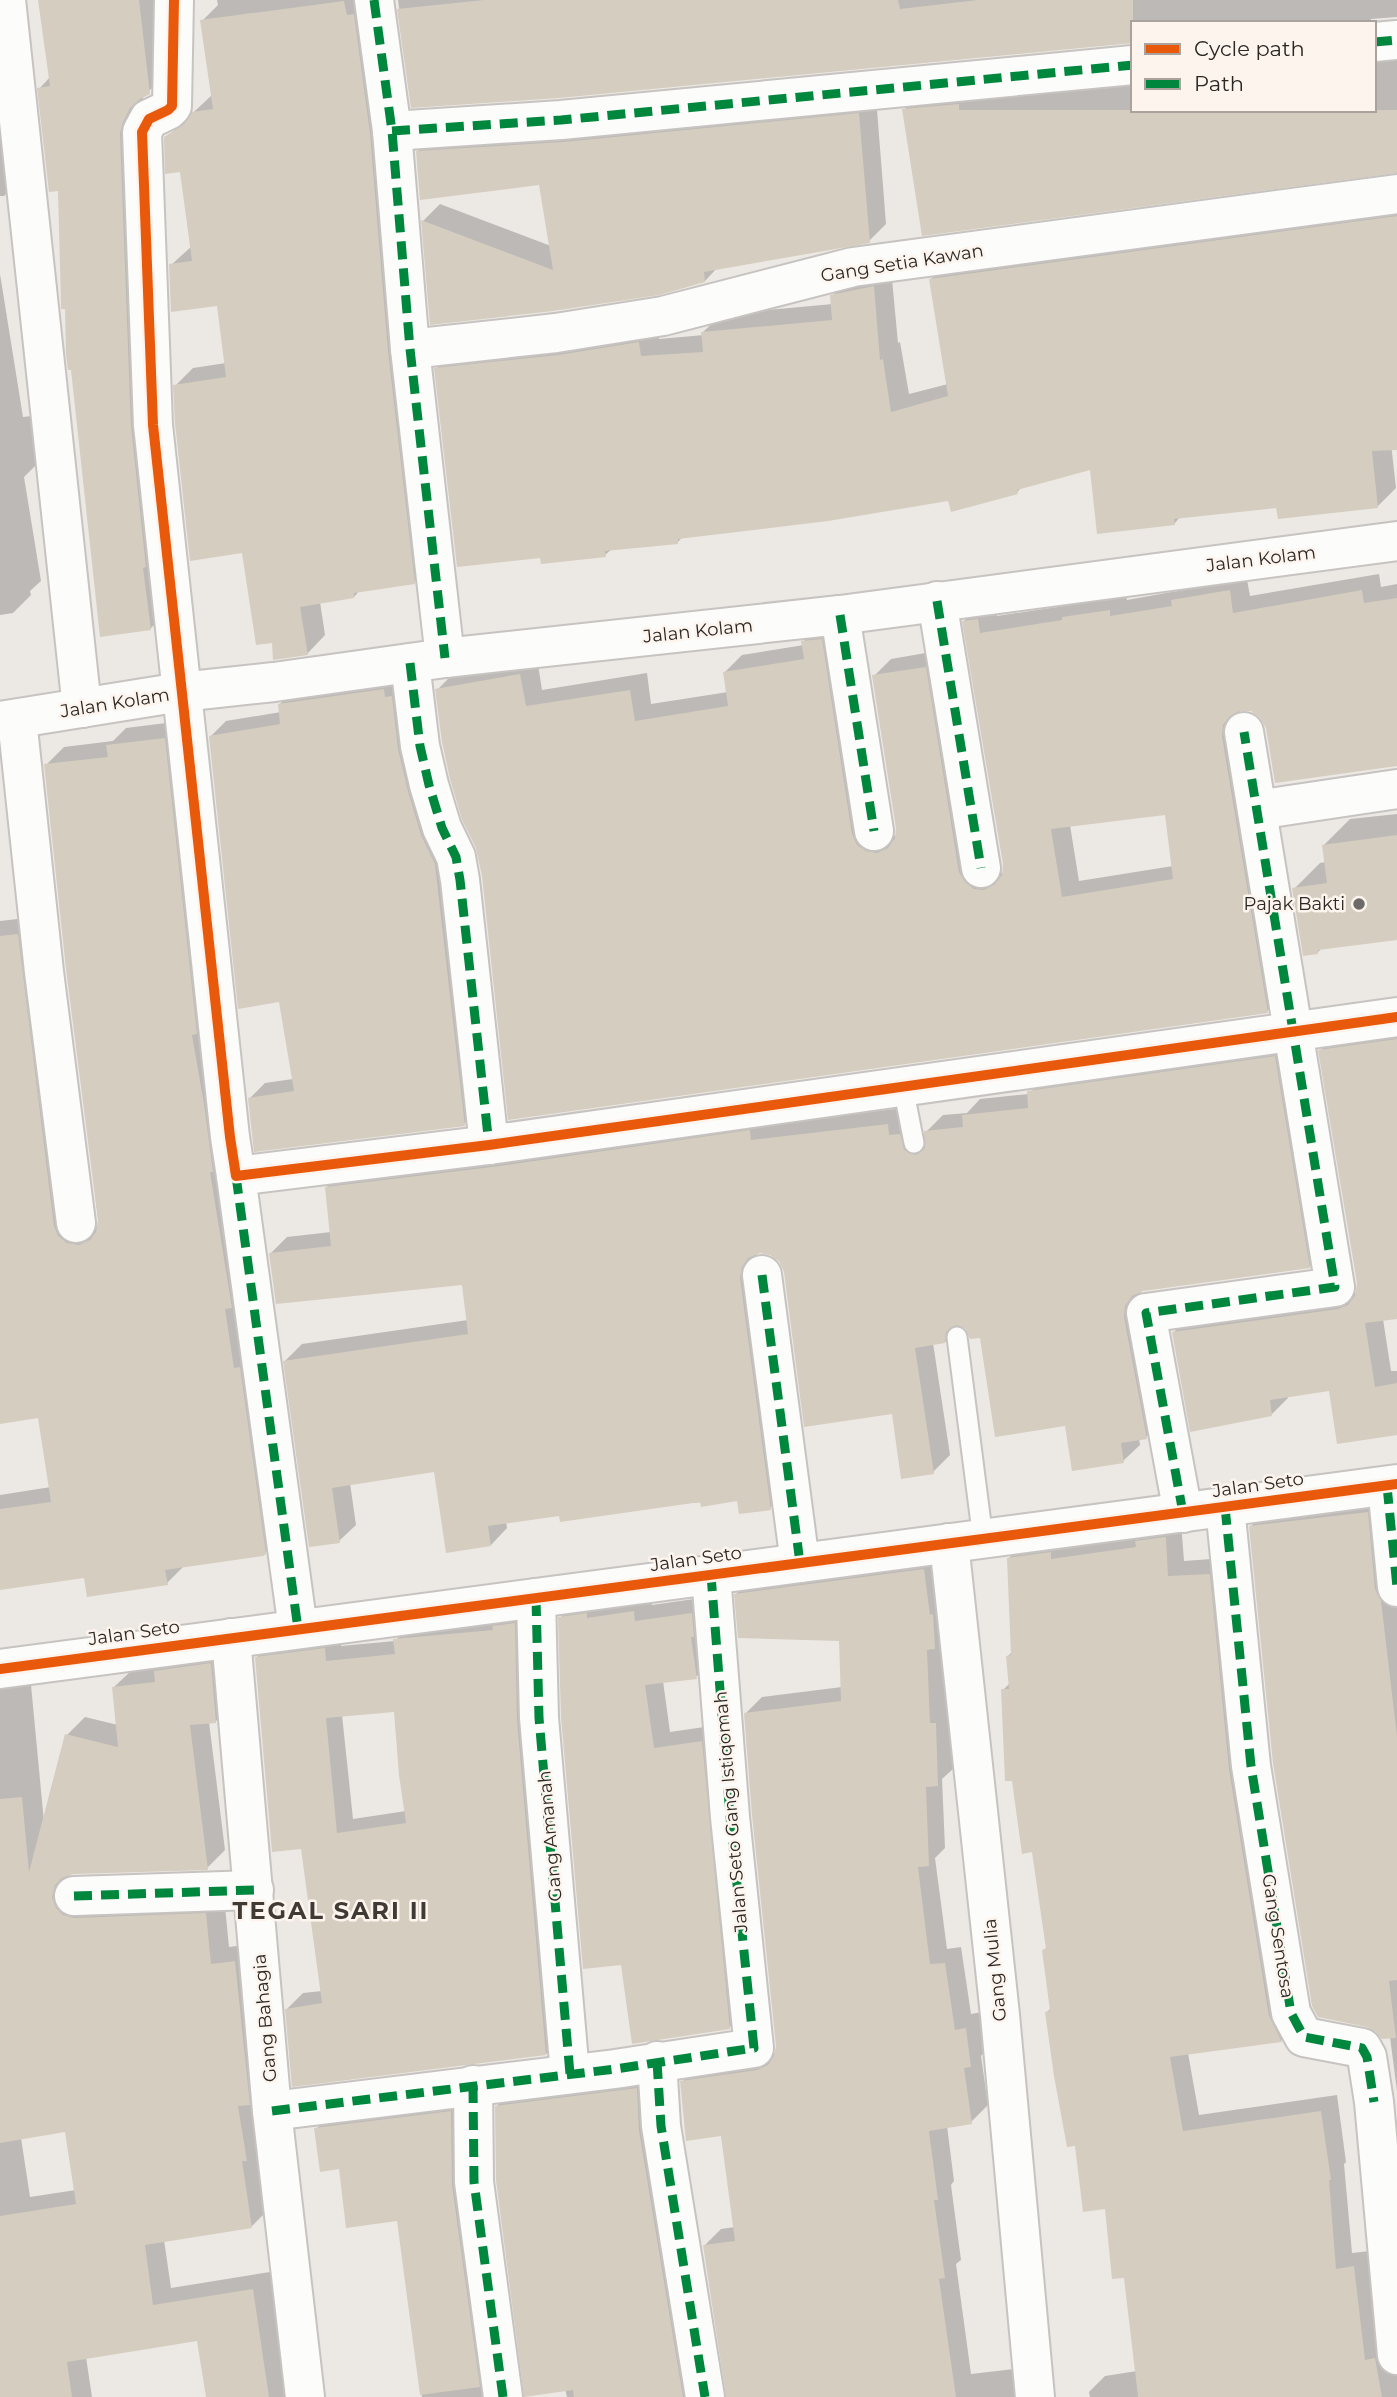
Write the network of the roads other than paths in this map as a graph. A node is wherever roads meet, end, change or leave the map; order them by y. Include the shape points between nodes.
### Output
1 (6, 0) edge
2 (174, 0) edge
3 (374, 0) edge
4 (1397, 40) edge
5 (1376, 42) edge
6 (1131, 65) edge
7 (392, 131) junction
8 (1397, 194) edge
9 (410, 349) junction
10 (1397, 541) edge
11 (937, 601) junction
12 (840, 615) junction
13 (427, 660) junction
14 (181, 692) junction
15 (82, 708) junction
16 (9, 720) edge
17 (1244, 732) dead end
18 (1397, 789) edge
19 (1257, 810) junction
20 (874, 831) dead end
21 (981, 868) dead end
22 (1397, 1017) edge
23 (1293, 1032) junction
24 (903, 1087) junction
25 (914, 1143) dead end
26 (489, 1145) junction
27 (236, 1176) junction
28 (76, 1223) dead end
29 (762, 1275) dead end
30 (957, 1337) dead end
31 (1392, 1485) edge
32 (1225, 1507) junction
33 (1183, 1513) junction
34 (966, 1541) junction
35 (800, 1563) junction
36 (711, 1575) junction
37 (1397, 1587) edge
38 (536, 1598) junction
39 (298, 1629) junction
40 (231, 1638) junction
41 (0, 1669) edge
42 (254, 1890) junction
43 (74, 1896) dead end
44 (657, 2062) junction
45 (570, 2074) junction
46 (473, 2085) junction
47 (272, 2111) junction
48 (1397, 2355) edge
49 (305, 2397) edge
50 (503, 2397) edge
51 (705, 2397) edge
52 (1035, 2397) edge

1 - 15 street
2 - 14 street via 172,106 149,119 142,132 153,425
3 - 7 street
4 - 5 street
6 - 7 street via 561,120
7 - 9 street
8 - 9 street, Gang Setia Kawan via 853,267 663,316
9 - 13 street
10 - 11 street, Jalan Kolam
11 - 12 street, Jalan Kolam
11 - 21 street
12 - 13 street, Jalan Kolam
12 - 20 street
13 - 14 street, Jalan Kolam
13 - 26 street via 420,746 460,880
14 - 15 street, Jalan Kolam
14 - 27 street
15 - 16 street, Jalan Kolam
16 - 28 street
17 - 19 street
18 - 19 street
19 - 23 street
22 - 23 street
23 - 24 street
23 - 33 street via 1335,1287 1146,1313
24 - 25 lane
24 - 26 street
26 - 27 street
27 - 39 street
29 - 35 street
30 - 34 lane
31 - 32 street, Jalan Seto
31 - 37 street
32 - 33 street, Jalan Seto
32 - 48 street, Gang Sentosa via 1251,1766 1291,2014 1304,2037 1362,2048 1367,2057
33 - 34 street, Jalan Seto
34 - 35 street, Jalan Seto
34 - 52 street, Gang Mulia via 1000,2015
35 - 36 street, Jalan Seto
36 - 38 street, Jalan Seto
36 - 44 street, Jalan Seto Gang Istiqomah via 754,2048
38 - 39 street, Jalan Seto
38 - 45 street, Gang Amanah via 540,1718
39 - 40 street, Jalan Seto
40 - 41 street, Jalan Seto
40 - 42 street, Gang Bahagia
42 - 43 street
42 - 47 street, Gang Bahagia
44 - 45 street
44 - 51 street via 661,2126
45 - 46 street
46 - 47 street
46 - 50 street via 474,2182
47 - 49 street, Gang Bahagia

